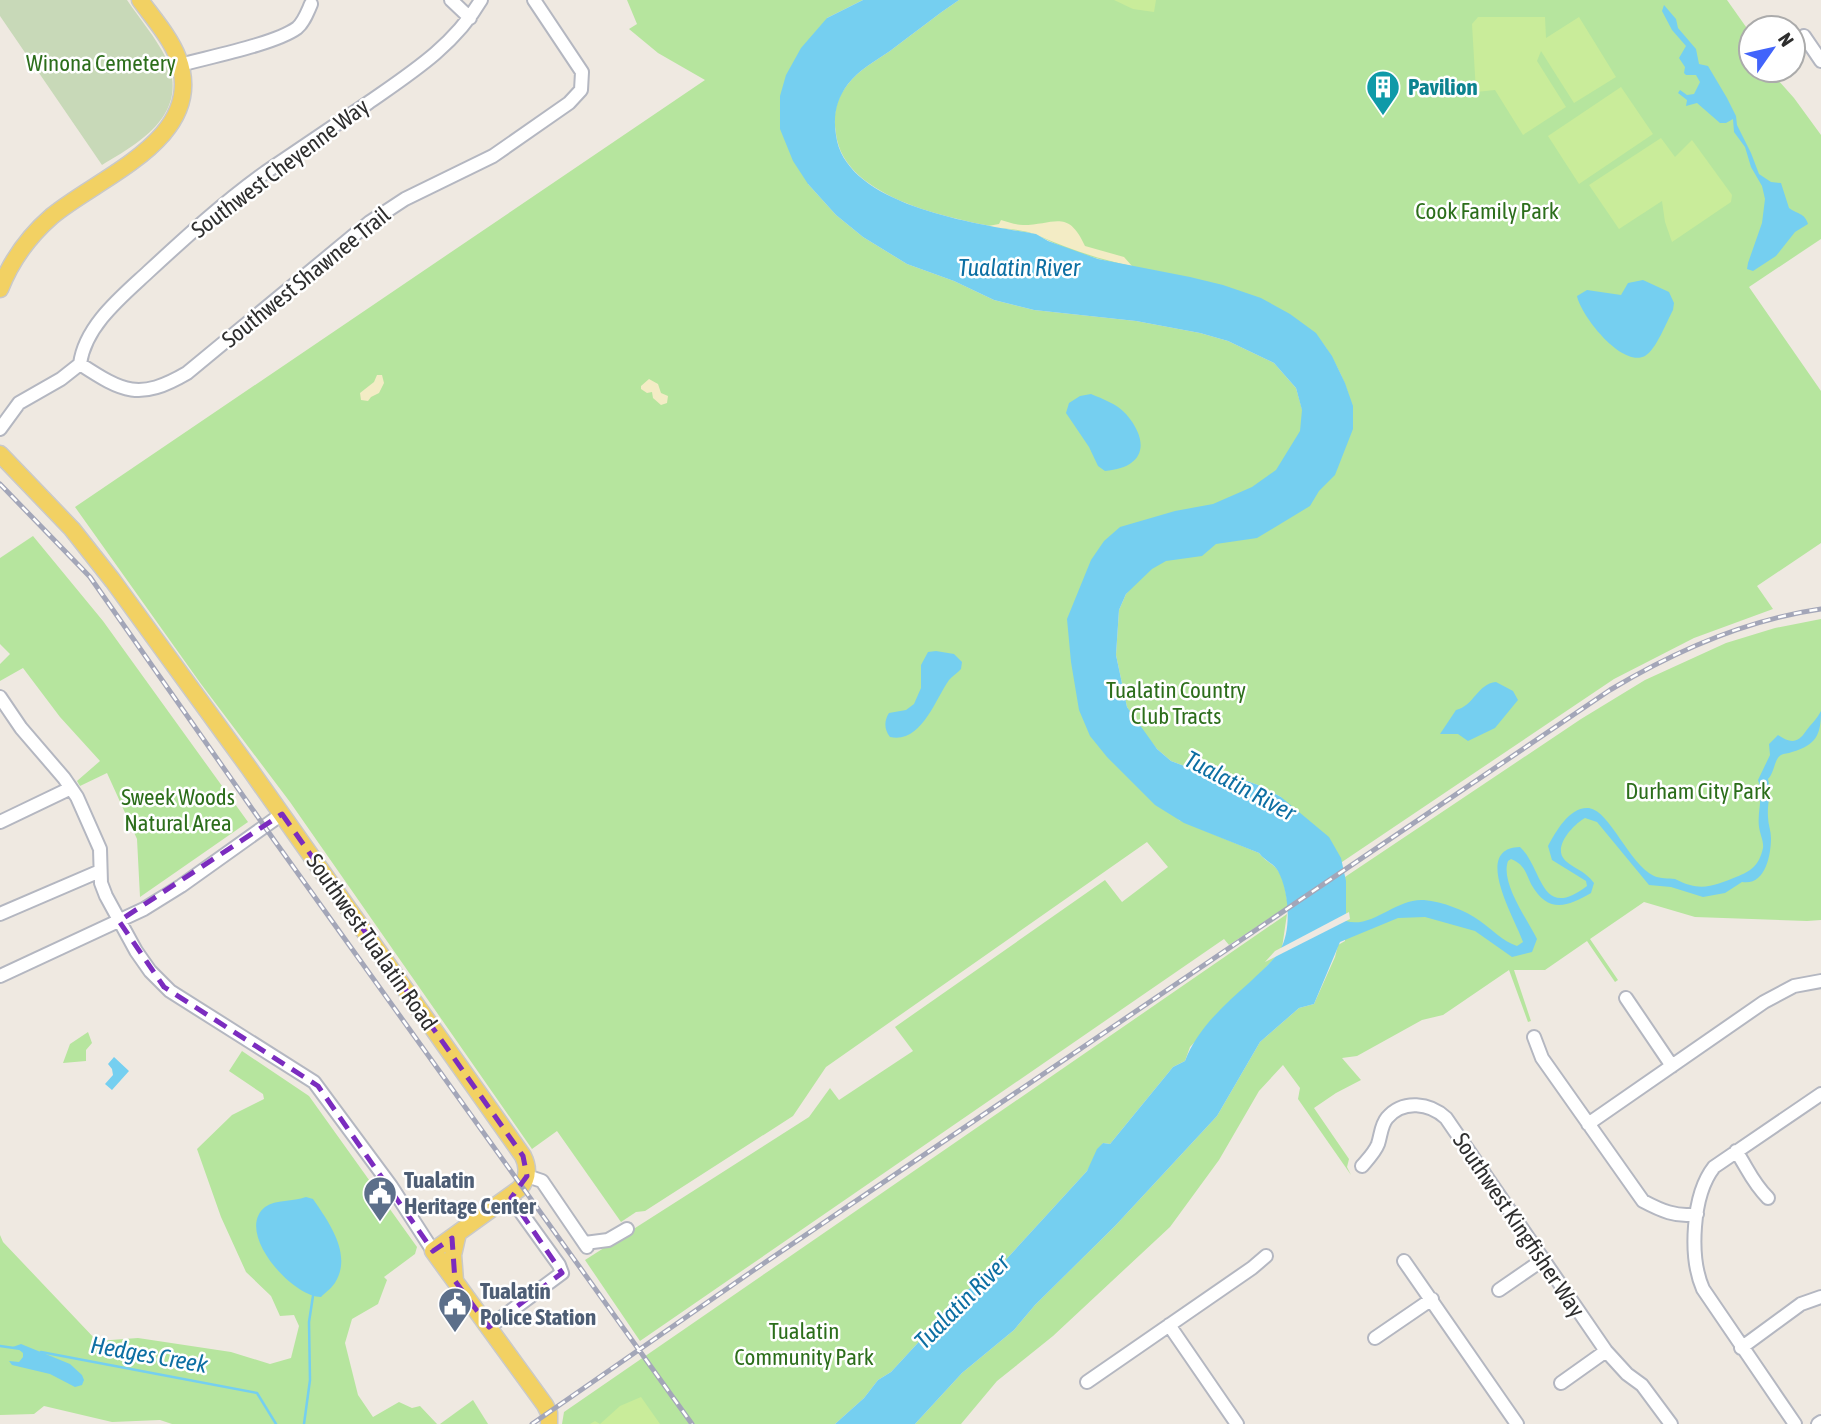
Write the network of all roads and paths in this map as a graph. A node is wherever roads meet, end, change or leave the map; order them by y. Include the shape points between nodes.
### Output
1 (141, 0) edge
2 (451, 0) edge
3 (481, 0) edge
4 (534, 0) edge
5 (311, 4) dead end
6 (470, 18) junction
7 (1817, 47) edge
8 (1821, 61) edge
9 (180, 65) junction
10 (0, 289) edge
11 (80, 364) junction
12 (0, 429) edge
13 (0, 454) edge
14 (0, 697) edge
15 (71, 788) junction
16 (282, 814) junction
17 (0, 822) edge
18 (100, 871) junction
19 (0, 914) edge
20 (119, 921) junction
21 (0, 975) edge
22 (1821, 981) edge
23 (1626, 998) dead end
24 (1534, 1037) dead end
25 (1672, 1066) junction
26 (1821, 1094) edge
27 (1588, 1124) junction
28 (1736, 1151) junction
29 (1362, 1166) dead end
30 (527, 1176) junction
31 (510, 1197) junction
32 (1768, 1198) dead end
33 (1697, 1214) junction
34 (627, 1228) dead end
35 (458, 1233) junction
36 (433, 1251) junction
37 (1266, 1256) dead end
38 (1544, 1259) junction
39 (1404, 1261) dead end
40 (455, 1281) junction
41 (1499, 1290) dead end
42 (1821, 1297) edge
43 (1432, 1299) junction
44 (1169, 1325) junction
45 (489, 1327) junction
46 (1375, 1338) dead end
47 (1741, 1348) junction
48 (1605, 1352) junction
49 (1087, 1382) dead end
50 (1561, 1383) dead end
51 (549, 1424) edge
52 (1237, 1424) edge
53 (1517, 1424) edge
54 (1671, 1424) edge
55 (1795, 1424) edge

1 - 9 main road
2 - 6 street
3 - 6 street, Southwest Cheyenne Way
4 - 11 street, Southwest Shawnee Trail via 582,72 581,90 569,103 493,156 405,199 370,222 174,381 132,391
5 - 9 street via 297,27 277,38
6 - 11 street, Southwest Cheyenne Way via 427,62 263,174 196,228 105,315 83,345
7 - 8 street
9 - 10 main road via 180,103 167,131 43,225 13,263
11 - 12 street via 19,402
13 - 16 main road, Southwest Tualatin Road via 93,554
14 - 15 street
15 - 17 street
15 - 18 street via 100,849
16 - 20 street via 160,899
16 - 30 main road, Southwest Tualatin Road via 518,1147
18 - 19 street
18 - 20 street
20 - 21 street
20 - 36 street via 164,987 318,1086
22 - 25 street via 1779,993
23 - 25 street
24 - 27 street via 1542,1058
25 - 27 street
26 - 28 street
27 - 33 street via 1643,1201 1663,1211
28 - 32 street via 1754,1184
28 - 33 street via 1709,1174
29 - 38 street, Southwest Kingfisher Way via 1378,1144 1388,1117 1409,1105 1431,1107 1446,1118
30 - 31 main road
30 - 34 street via 542,1181 586,1245 608,1240
31 - 35 main road
31 - 45 street via 562,1273
33 - 47 street via 1697,1276
35 - 36 main road
35 - 40 main road via 453,1255
36 - 40 main road
37 - 44 street
38 - 41 street
38 - 48 street, Southwest Kingfisher Way
39 - 43 street
40 - 45 main road
42 - 47 street via 1794,1308
43 - 46 street
43 - 53 street
44 - 49 street
44 - 52 street
45 - 51 main road via 545,1405
47 - 55 street
48 - 50 street
48 - 54 street, Southwest Kingfisher Way via 1642,1385

